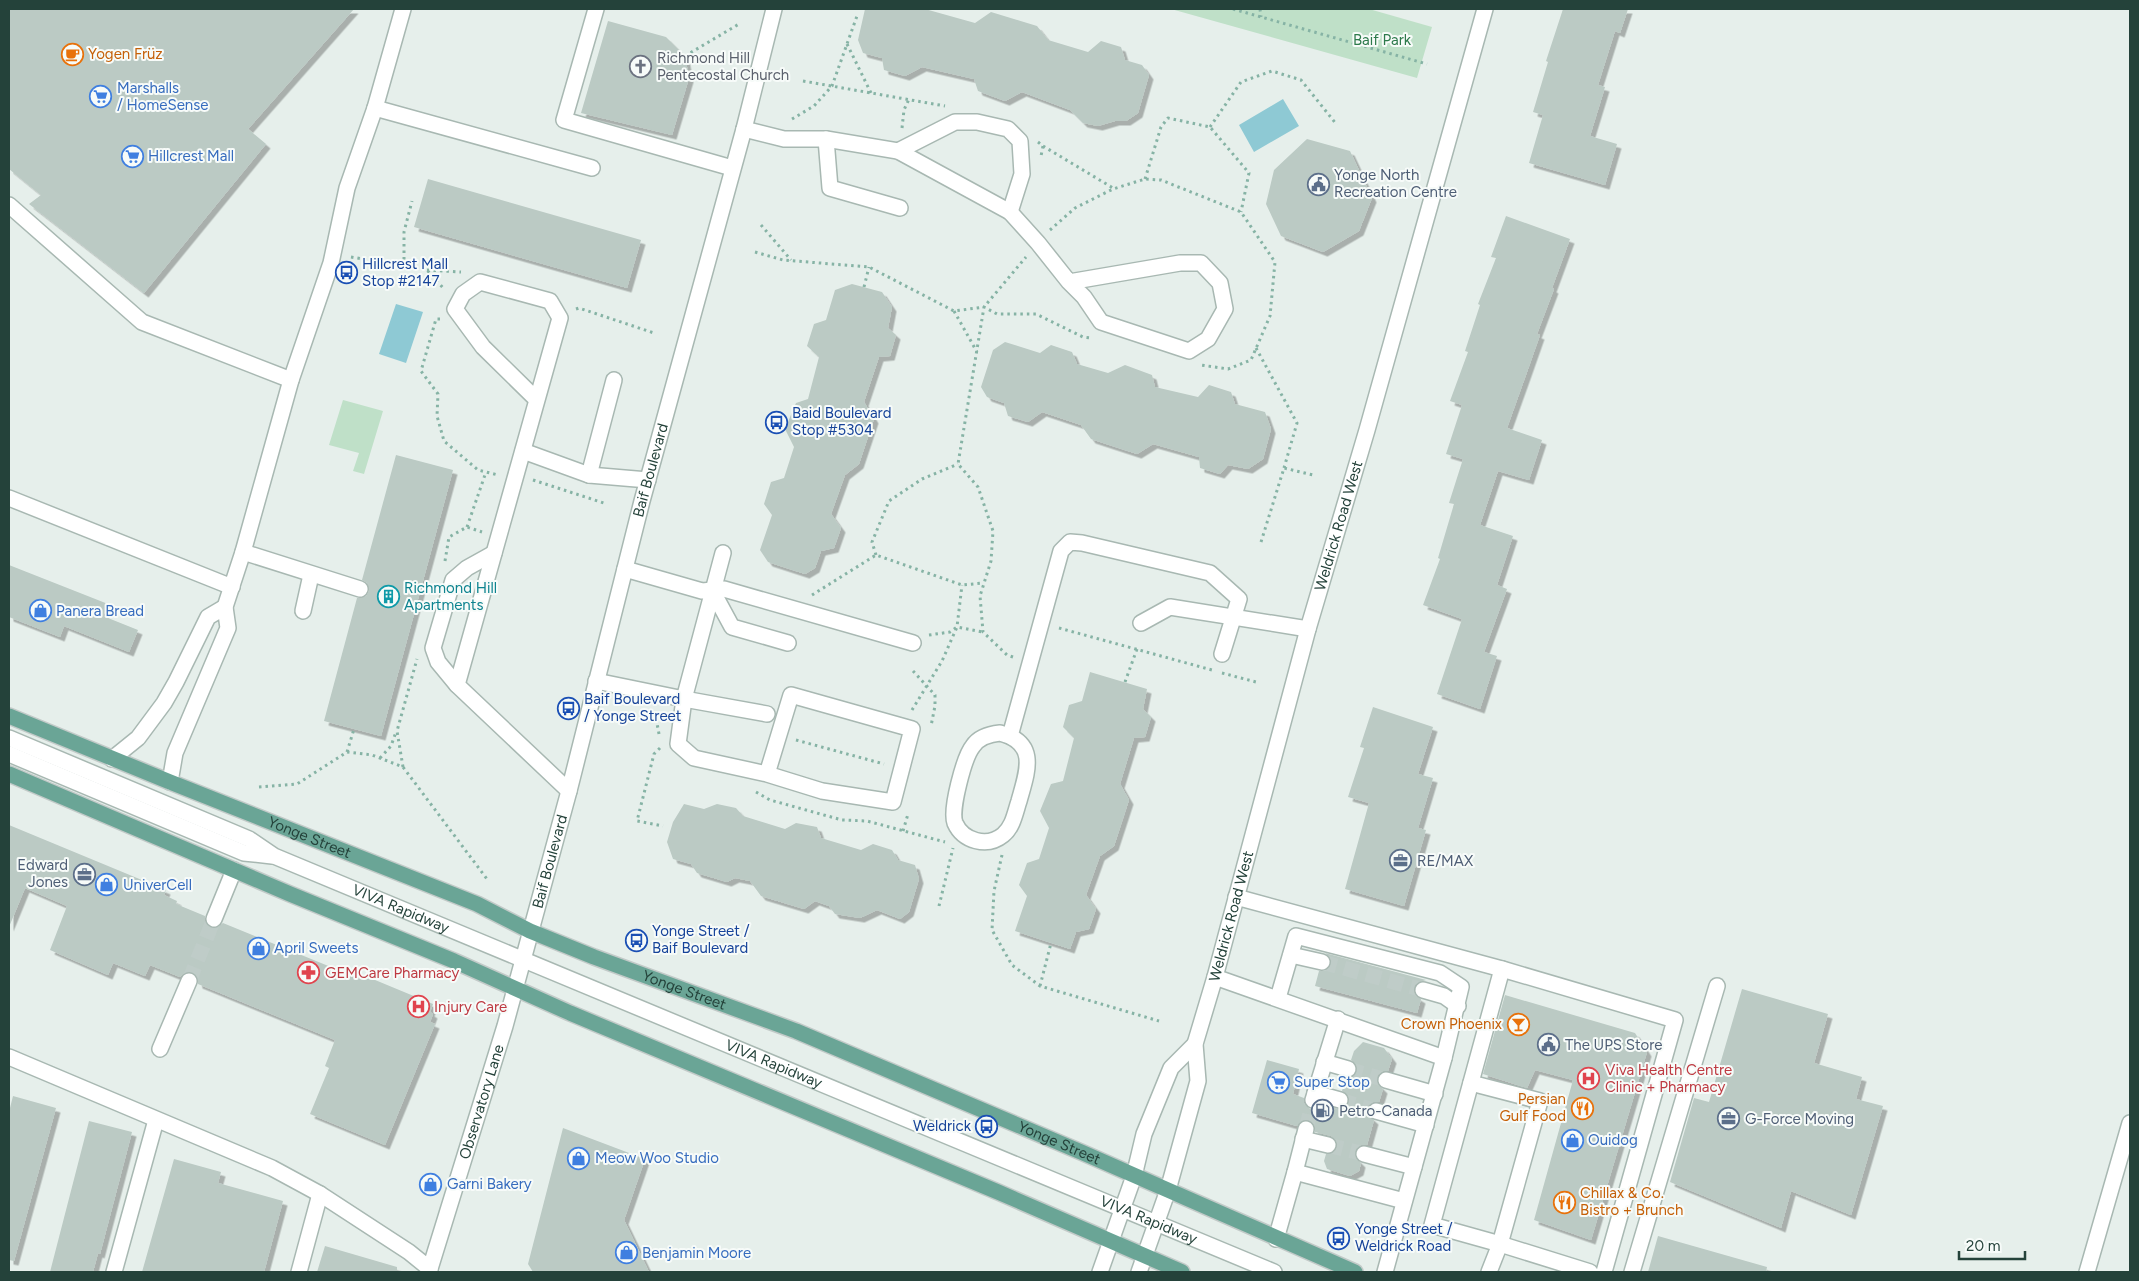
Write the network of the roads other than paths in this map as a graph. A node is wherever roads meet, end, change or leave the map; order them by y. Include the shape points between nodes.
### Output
1 (403, 9) edge
2 (596, 9) edge
3 (1485, 9) edge
4 (771, 10) edge
5 (375, 108) junction
6 (744, 129) junction
7 (826, 139) junction
8 (898, 151) junction
9 (592, 168) dead end
10 (732, 168) junction
11 (9, 205) edge
12 (900, 208) dead end
13 (1010, 212) junction
14 (1069, 282) junction
15 (291, 380) junction
16 (614, 380) dead end
17 (537, 400) junction
18 (523, 451) junction
19 (589, 475) junction
20 (648, 480) junction
21 (9, 498) edge
22 (243, 552) junction
23 (494, 553) junction
24 (723, 553) dead end
25 (625, 569) junction
26 (311, 574) junction
27 (232, 587) junction
28 (360, 589) dead end
29 (712, 590) junction
30 (225, 607) junction
31 (303, 611) dead end
32 (1234, 618) junction
33 (1141, 623) dead end
34 (1308, 629) junction
35 (788, 643) dead end
36 (913, 643) road end
37 (1222, 654) dead end
38 (596, 681) junction
39 (457, 685) junction
40 (684, 699) junction
41 (767, 714) dead end
42 (9, 716) edge
43 (1010, 736) junction
44 (9, 738) edge
45 (9, 754) edge
46 (112, 759) junction
47 (9, 774) edge
48 (766, 774) junction
49 (170, 782) junction
50 (569, 791) junction
51 (274, 856) junction
52 (234, 870) junction
53 (1236, 897) junction
54 (214, 919) tunnel mouth
55 (530, 931) junction
56 (1291, 955) junction
57 (522, 959) junction
58 (1322, 962) tunnel mouth
59 (1502, 969) junction
60 (1215, 977) junction
61 (189, 981) tunnel mouth
62 (1716, 986) dead end
63 (515, 989) junction
64 (1423, 990) tunnel mouth
65 (1278, 998) junction
66 (1458, 1006) junction
67 (1338, 1019) junction
68 (1195, 1044) junction
69 (160, 1049) dead end
70 (9, 1057) edge
71 (1444, 1058) junction
72 (1324, 1062) junction
73 (1348, 1069) tunnel mouth
74 (1386, 1080) tunnel mouth
75 (1471, 1083) junction
76 (1435, 1094) junction
77 (1340, 1100) tunnel mouth
78 (1376, 1111) tunnel mouth
79 (156, 1120) junction
80 (2130, 1123) edge
81 (1426, 1125) junction
82 (1328, 1145) tunnel mouth
83 (1364, 1154) tunnel mouth
84 (1414, 1167) junction
85 (1295, 1172) junction
86 (1134, 1176) junction
87 (1168, 1190) junction
88 (320, 1194) junction
89 (1404, 1200) junction
90 (1122, 1209) junction
91 (1155, 1223) junction
92 (1276, 1239) junction
93 (1110, 1240) junction
94 (1500, 1244) junction
95 (1144, 1256) junction
96 (430, 1270) edge
97 (114, 1272) edge
98 (300, 1272) edge
99 (1100, 1272) edge
100 (1139, 1272) edge
101 (1182, 1272) edge
102 (1274, 1272) edge
103 (1355, 1272) edge
104 (1385, 1272) edge
105 (1489, 1272) edge
106 (1590, 1272) edge
107 (1604, 1272) edge
108 (1632, 1272) edge
109 (2087, 1272) edge

1 - 5 street
2 - 10 street via 564,120
3 - 34 street, Weldrick Road West
4 - 6 street, Baif Boulevard
5 - 9 street
5 - 15 street via 347,188 331,264
6 - 7 street via 784,139
6 - 10 street, Baif Boulevard
7 - 8 street
7 - 12 street via 830,188
8 - 13 street
8 - 13 street via 955,122 977,122 1008,129 1020,140 1022,174
10 - 20 street, Baif Boulevard
11 - 15 street via 142,322
13 - 14 street
14 - 14 street via 1101,322 1189,351 1208,339 1225,309 1220,283 1201,263 1180,263
15 - 22 street
16 - 19 street
17 - 17 street via 560,318 550,301 480,282 463,294 455,309 483,347
17 - 18 street
18 - 19 street
18 - 23 street
19 - 20 street
20 - 25 street, Baif Boulevard
21 - 27 street
22 - 26 street
22 - 27 street
23 - 39 street
23 - 39 street via 453,580 433,648 438,662
24 - 29 street
25 - 29 street via 702,591
25 - 38 street, Baif Boulevard
26 - 28 street
26 - 31 street
27 - 30 street
29 - 35 street via 732,627
29 - 36 street via 724,589
29 - 40 street
30 - 46 street via 208,616 176,682 138,738
30 - 49 street via 228,628 178,745
32 - 33 street via 1170,607
32 - 34 street
32 - 37 street
32 - 43 street via 1239,599 1210,573 1082,542 1070,542 1061,551
34 - 53 street, Weldrick Road West
38 - 40 street
38 - 50 street, Baif Boulevard
39 - 50 street
40 - 41 street
40 - 48 street via 678,744 694,758
42 - 46 main road, Yonge Street
43 - 43 street via 990,734 973,745 968,754 953,811 959,830 976,841 996,840 1011,827 1028,770 1028,759 1018,741
44 - 51 street, VIVA Rapidway via 249,839
45 - 51 street, VIVA Rapidway via 244,853
46 - 49 main road, Yonge Street
47 - 52 main road
48 - 48 street via 791,695 912,729 893,802 822,791
49 - 55 main road, Yonge Street via 477,904
50 - 55 street, Baif Boulevard
51 - 57 street, VIVA Rapidway
52 - 54 street
52 - 63 main road
53 - 59 street
53 - 60 street, Weldrick Road West
55 - 57 street, Observatory Lane
55 - 86 main road, Yonge Street via 796,1031
56 - 58 street
56 - 65 street
56 - 66 street via 1296,936 1440,973 1461,987
57 - 63 street, Observatory Lane
57 - 90 street, VIVA Rapidway
59 - 75 street
59 - 107 street via 1675,1020
60 - 65 street
60 - 68 street, Weldrick Road West
61 - 69 street
62 - 108 street
63 - 93 main road
63 - 96 street, Observatory Lane
64 - 66 street via 1444,996
65 - 67 street
66 - 71 street
67 - 71 street
67 - 72 street
68 - 86 street, Weldrick Road West via 1171,1068 1144,1134
68 - 87 street, Weldrick Road West via 1198,1081
70 - 79 street
71 - 76 street
72 - 73 street
72 - 77 street via 1314,1097
74 - 76 street
75 - 94 street via 1432,1225
75 - 94 street via 1540,1101
76 - 81 street
78 - 81 street
79 - 88 street via 272,1168
79 - 97 street
80 - 109 street
81 - 84 street
82 - 85 street via 1304,1134
83 - 84 street
84 - 89 street
85 - 89 street
85 - 92 street
86 - 87 main road, Yonge Street
86 - 90 street, Weldrick Road West
87 - 91 street, Weldrick Road West
87 - 92 main road, Yonge Street
88 - 96 street via 409,1252
88 - 98 street
89 - 104 street
90 - 91 street, VIVA Rapidway
90 - 93 street, Weldrick Road West
91 - 95 street, Weldrick Road West
91 - 102 street, VIVA Rapidway
92 - 103 main road, Yonge Street
93 - 95 main road
93 - 99 street, Weldrick Road West
94 - 105 street
94 - 106 street
95 - 100 street, Weldrick Road West
95 - 101 main road

